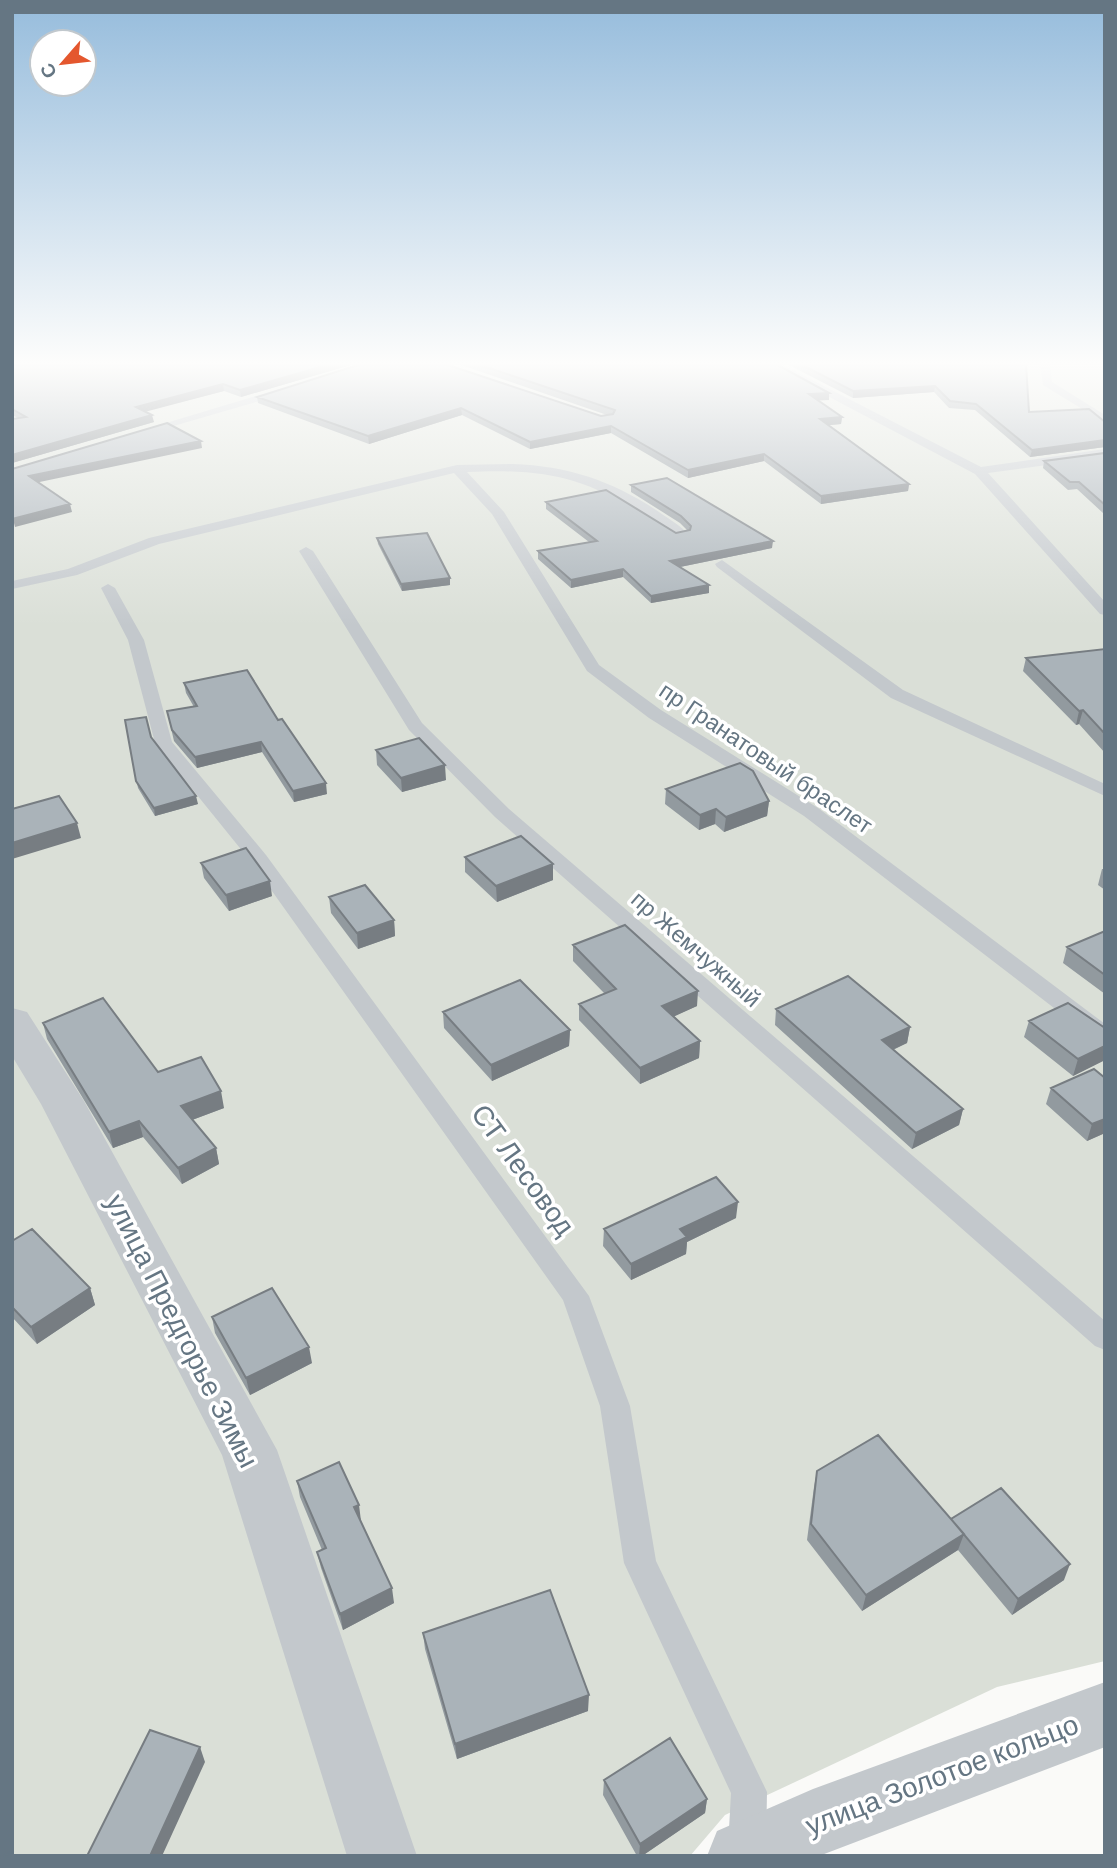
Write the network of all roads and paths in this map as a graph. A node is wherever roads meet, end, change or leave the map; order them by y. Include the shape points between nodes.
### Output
1 (941, 451) edge
2 (1105, 453) edge
3 (457, 469) junction
4 (979, 471) junction
5 (682, 535) edge
6 (306, 551) dead end
7 (722, 564) edge
8 (12, 585) edge
9 (108, 588) dead end
10 (1105, 611) edge
11 (1105, 792) edge
12 (12, 1022) edge
13 (1105, 1036) edge
14 (1105, 1338) edge
15 (1105, 1714) edge
16 (744, 1854) edge
17 (382, 1856) edge

1 - 4 lane
2 - 4 lane
3 - 5 lane via 502,466 550,471 601,484
3 - 8 lane via 153,541 72,572
3 - 13 lane, пр Гранатовый браслет via 497,512 593,668 655,714 811,812
4 - 10 lane
6 - 14 lane, пр Жемчужный via 415,726 502,813
7 - 11 lane via 897,694
9 - 16 lane, СТ Лесовод via 136,640 164,743 259,859 575,1296 615,1406 640,1563 749,1792
12 - 17 street, улица Предгорье Зимы via 62,1101 249,1450
15 - 16 street, улица Золотое кольцо via 813,1823

